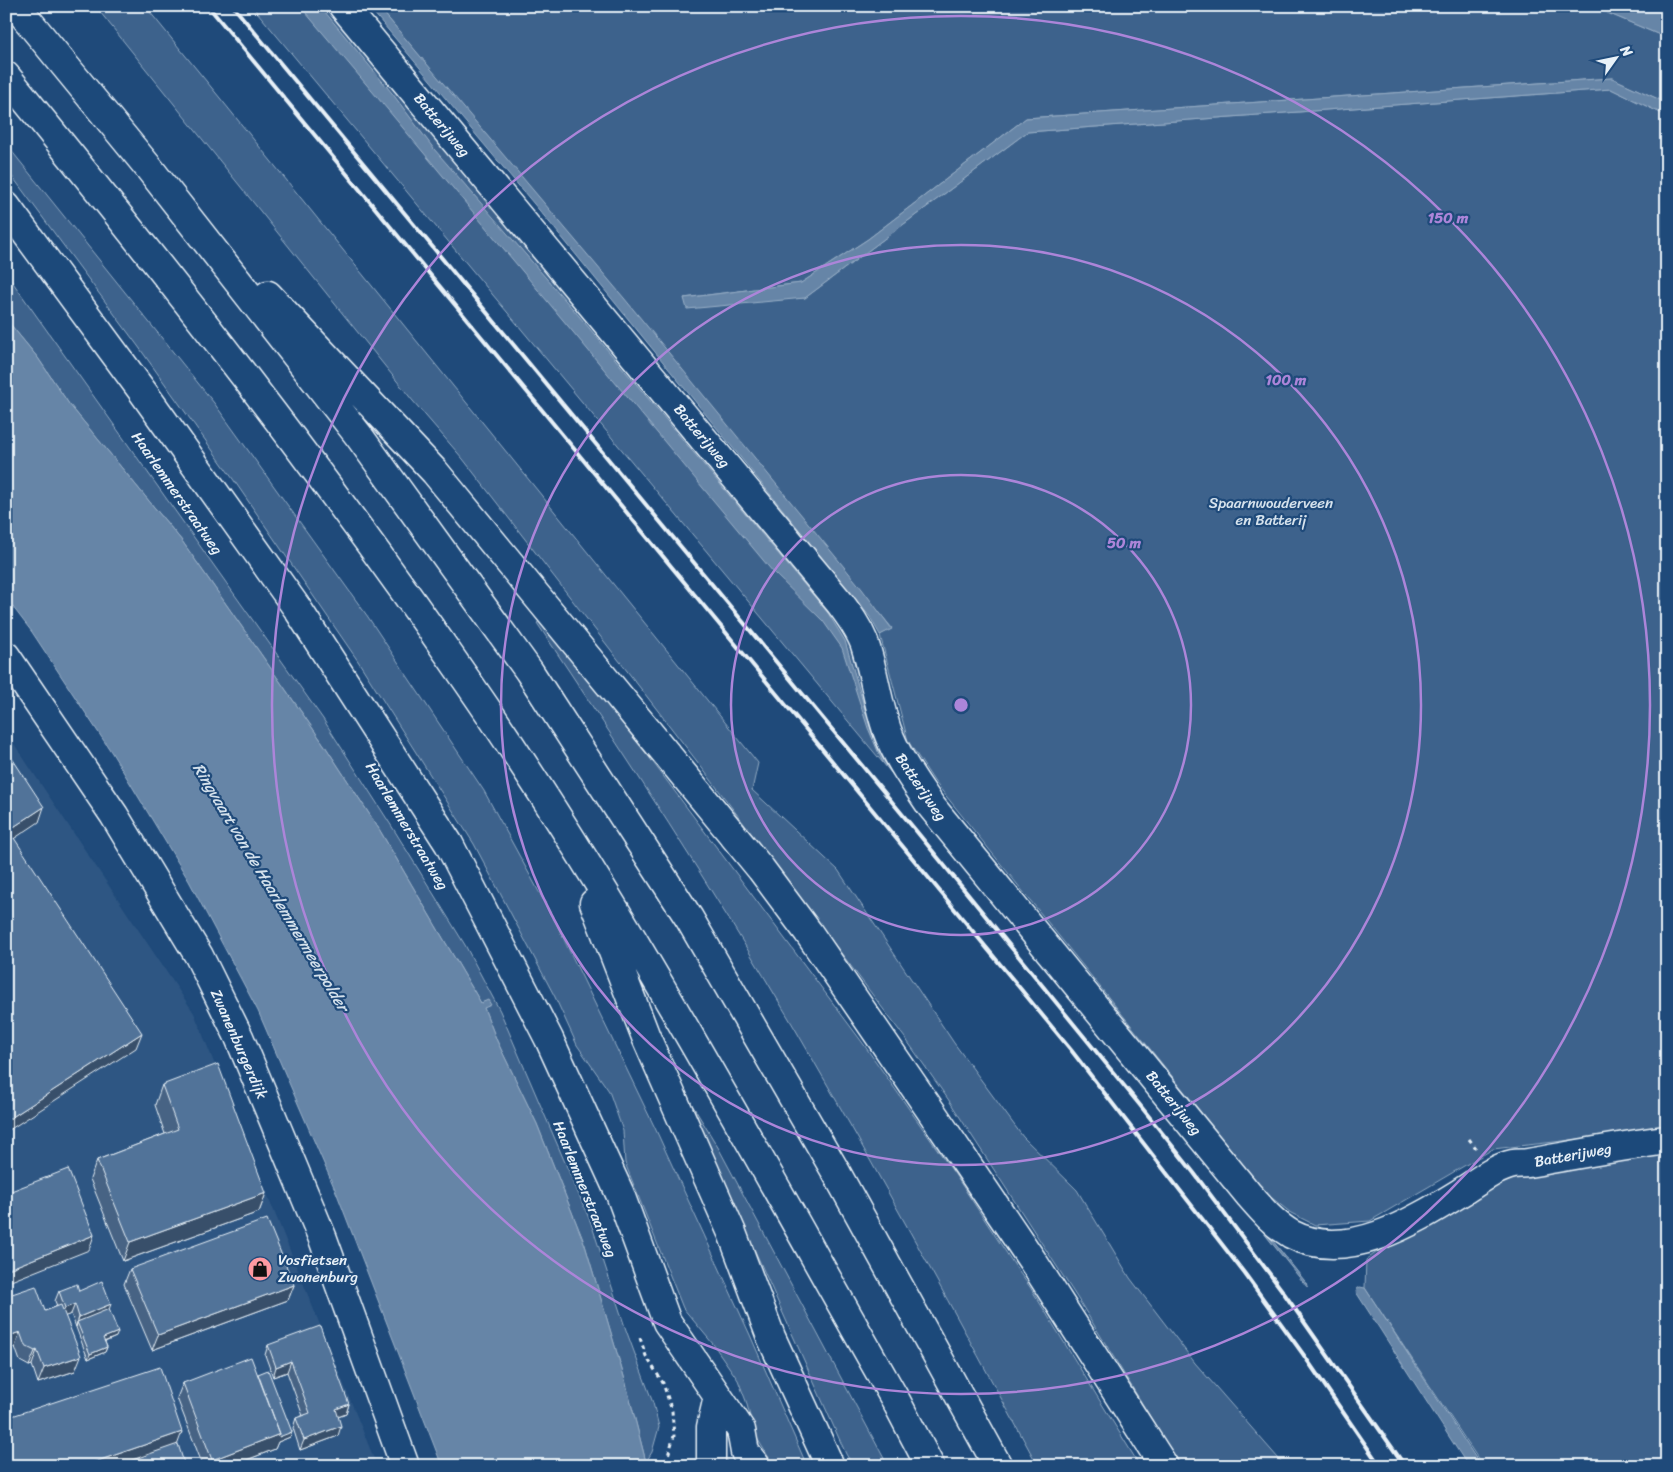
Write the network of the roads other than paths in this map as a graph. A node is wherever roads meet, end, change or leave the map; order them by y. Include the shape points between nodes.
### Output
1 (16, 6) edge
2 (343, 6) edge
3 (6, 76) edge
4 (149, 168) junction
5 (6, 206) edge
6 (6, 656) edge
7 (567, 834) junction
8 (1667, 1140) edge
9 (718, 1397) junction
10 (749, 1461) edge
11 (405, 1466) edge
12 (711, 1466) edge
13 (830, 1466) edge
14 (930, 1466) edge
15 (998, 1466) edge
16 (1164, 1466) edge

1 - 4 main road
2 - 8 main road, Batterijweg via 840,603 863,640 893,746 918,787 1265,1214 1292,1234 1307,1240 1341,1244 1358,1242 1413,1220 1513,1164
3 - 7 main road via 140,240 326,483 469,684
4 - 15 main road via 359,436 529,671 688,918 836,1172
4 - 16 main road via 436,472 761,870 808,932 966,1162
5 - 9 main road, Haarlemmerstraatweg via 297,608 449,844 549,1039 620,1194 667,1322
6 - 11 main road, Zwanenburgerdijk via 114,815 199,956 239,1037 323,1239
7 - 13 main road via 646,1037 732,1233 771,1337
7 - 14 main road via 667,999
9 - 10 main road, Haarlemmerstraatweg via 741,1430
9 - 12 main road via 711,1427

